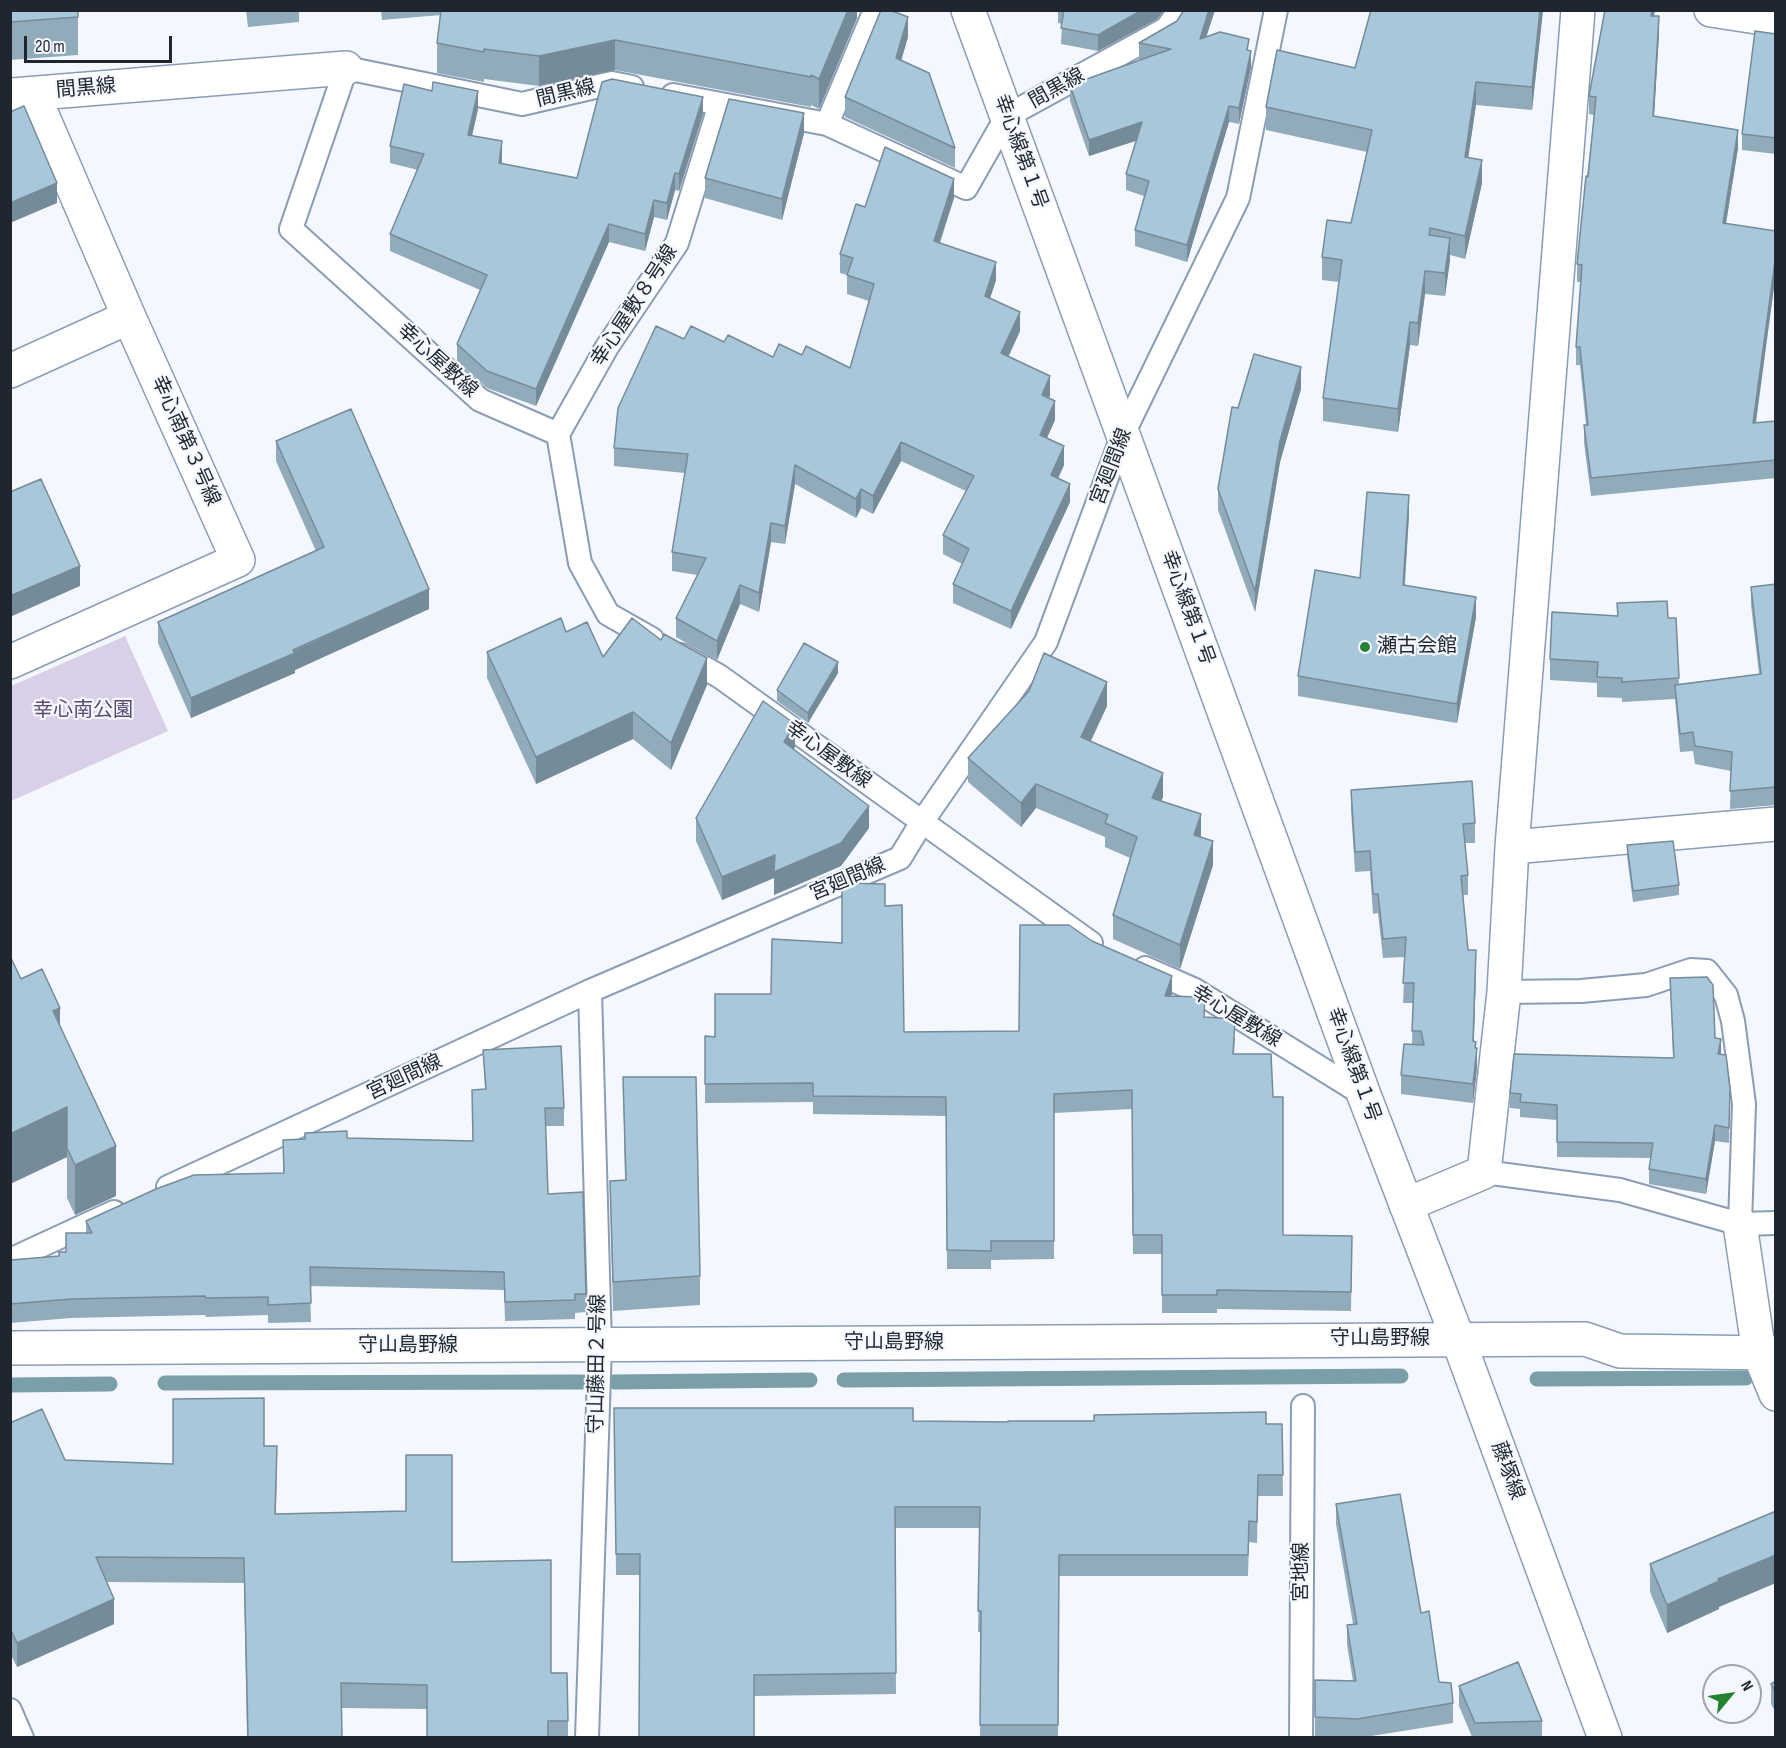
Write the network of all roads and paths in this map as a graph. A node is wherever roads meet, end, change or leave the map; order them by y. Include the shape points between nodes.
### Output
1 (875, 10) edge
2 (968, 10) edge
3 (1180, 10) edge
4 (1276, 10) edge
5 (1578, 10) edge
6 (1711, 10) edge
7 (1776, 20) edge
8 (346, 68) junction
9 (22, 95) edge
10 (720, 104) junction
11 (1007, 116) junction
12 (827, 124) junction
13 (129, 317) junction
14 (10, 371) edge
15 (558, 434) junction
16 (1123, 434) junction
17 (10, 662) edge
18 (922, 822) junction
19 (1776, 824) edge
20 (1512, 847) junction
21 (1108, 952) edge
22 (1130, 962) edge
23 (590, 991) junction
24 (1504, 992) junction
25 (1364, 1095) junction
26 (1484, 1172) junction
27 (151, 1195) edge
28 (129, 1205) edge
29 (1406, 1205) junction
30 (1776, 1223) edge
31 (1740, 1224) junction
32 (10, 1260) edge
33 (1458, 1339) junction
34 (600, 1345) junction
35 (10, 1348) edge
36 (1767, 1353) edge
37 (1776, 1394) edge
38 (1304, 1406) dead end
39 (10, 1710) edge
40 (22, 1737) edge
41 (587, 1737) edge
42 (1301, 1737) edge
43 (1605, 1737) edge

1 - 12 lane
2 - 11 street, 幸心線第１号
3 - 11 lane, 間黒線 via 1166,30
4 - 16 lane, 宮廻間線 via 1238,198
5 - 20 street
6 - 7 street
8 - 9 street, 間黒線
8 - 10 lane, 間黒線 via 522,104 612,83
8 - 15 lane, 幸心屋敷線 via 291,228 480,400
9 - 13 street, 幸心南第３号線
10 - 12 lane, 間黒線
10 - 15 lane, 幸心屋敷８号線 via 677,243 608,347
11 - 12 lane, 間黒線 via 966,188
11 - 16 street, 幸心線第１号
13 - 14 street
13 - 17 street, 幸心南第３号線 via 238,560
15 - 18 lane, 幸心屋敷線 via 580,563 608,614 719,676
16 - 18 lane, 宮廻間線 via 1046,642
16 - 25 street, 幸心線第１号
18 - 21 lane, 幸心屋敷線
18 - 23 lane, 宮廻間線 via 900,858
19 - 20 street
20 - 24 street
22 - 25 lane, 幸心屋敷線 via 1195,990
23 - 27 lane, 宮廻間線
23 - 34 lane, 守山藤田２号線
24 - 26 street
24 - 31 lane via 1646,985 1691,970 1707,971 1726,995 1744,1104
25 - 29 street, 幸心線第１号
26 - 29 street
26 - 31 lane via 1620,1190
28 - 32 lane
29 - 33 street, 藤塚線
30 - 31 lane
31 - 36 street
33 - 34 street, 守山島野線
33 - 36 street, 守山島野線 via 1585,1339 1620,1352
33 - 43 street, 藤塚線
34 - 35 street, 守山島野線
34 - 41 lane, 守山藤田２号線
36 - 37 street
38 - 42 lane, 宮地線
39 - 40 lane

